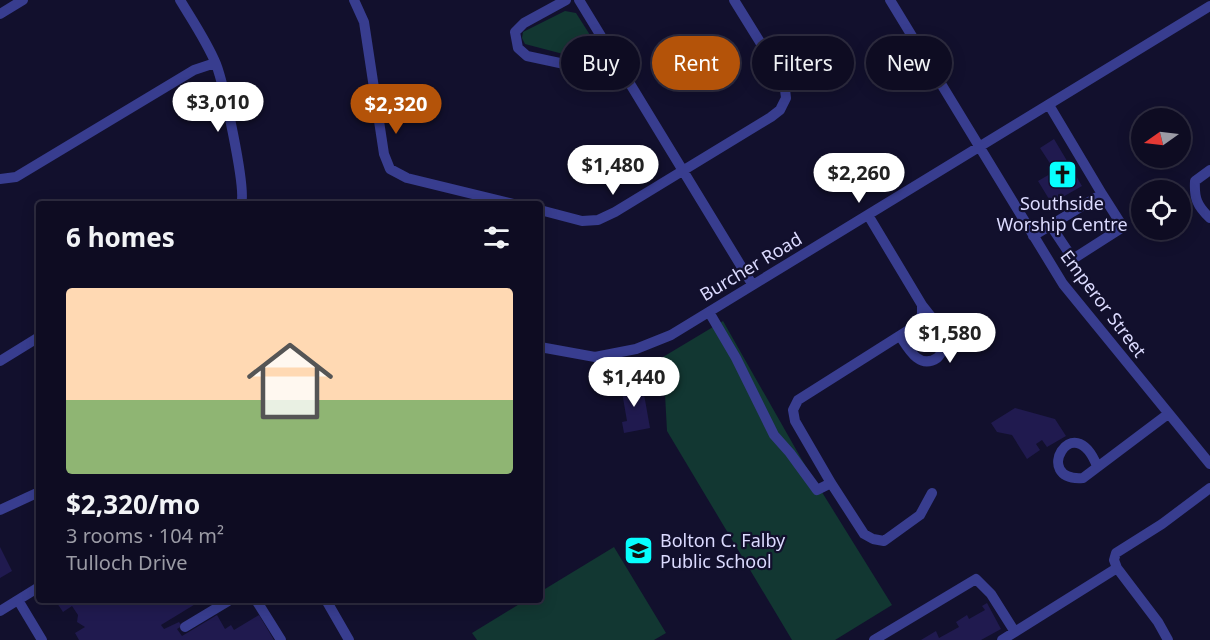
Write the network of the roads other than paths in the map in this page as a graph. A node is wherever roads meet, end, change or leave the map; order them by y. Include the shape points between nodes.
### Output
1 (23, 0) edge
2 (180, 0) edge
3 (354, 0) edge
4 (566, 0) edge
5 (579, 0) edge
6 (735, 0) edge
7 (890, 0) edge
8 (1210, 6) edge
9 (0, 14) edge
10 (600, 36) edge
11 (215, 63) junction
12 (561, 63) edge
13 (632, 90) edge
14 (1049, 105) junction
15 (979, 147) junction
16 (682, 171) junction
17 (1210, 171) edge
18 (0, 179) edge
19 (1102, 194) junction
20 (243, 201) edge
21 (502, 201) edge
22 (543, 211) edge
23 (868, 215) junction
24 (1210, 218) edge
25 (1051, 226) junction
26 (1033, 236) junction
27 (752, 284) junction
28 (922, 305) junction
29 (709, 312) junction
30 (900, 336) junction
31 (36, 339) edge
32 (543, 348) edge
33 (0, 361) edge
34 (1168, 414) junction
35 (1210, 464) edge
36 (1097, 466) dead end
37 (831, 483) junction
38 (1210, 488) edge
39 (36, 493) edge
40 (932, 493) dead end
41 (0, 510) edge
42 (1117, 568) junction
43 (36, 589) edge
44 (18, 600) junction
45 (225, 603) edge
46 (258, 603) edge
47 (328, 603) edge
48 (1026, 610) dead end
49 (0, 611) edge
50 (1034, 620) junction
51 (185, 627) dead end
52 (1014, 632) junction
53 (42, 640) edge
54 (281, 640) edge
55 (349, 640) edge
56 (874, 640) edge
57 (1002, 640) edge
58 (1168, 640) edge

1 - 9 street
2 - 11 street
3 - 21 street via 364,22 384,154 390,169 407,178
4 - 12 street via 515,32 518,48 527,56
5 - 10 street
6 - 16 street via 784,81 786,98 771,117
7 - 15 street, Emperor Street
8 - 14 street, Burcher Road
11 - 18 street via 194,70 16,177
11 - 20 street via 224,88
13 - 16 street
14 - 15 street, Burcher Road
14 - 19 street
15 - 23 street, Burcher Road
15 - 26 street, Emperor Street
16 - 22 street via 598,220 582,221
16 - 27 street
17 - 24 street via 1195,181 1194,196
19 - 25 street
19 - 25 street via 1123,227 1073,259
23 - 27 street, Burcher Road
23 - 28 street
25 - 26 street
26 - 34 street, Emperor Street via 1064,284
27 - 29 street, Burcher Road
28 - 30 street via 922,315 915,327
28 - 30 street via 944,333 945,346 936,358 925,361 914,357
29 - 32 street, Burcher Road via 671,335 636,349 595,357
29 - 37 street via 774,435 817,490
30 - 37 street via 798,400 793,410 795,421
31 - 33 street
34 - 35 street, Emperor Street
34 - 36 street
37 - 40 street via 864,534 884,541 920,515
38 - 42 street via 1116,553
39 - 41 street
42 - 50 street
42 - 58 street
43 - 44 street
44 - 49 street
44 - 53 street
45 - 51 street
46 - 54 street
47 - 55 street
48 - 50 street
50 - 52 street
52 - 56 street via 991,594 976,579
52 - 57 street

